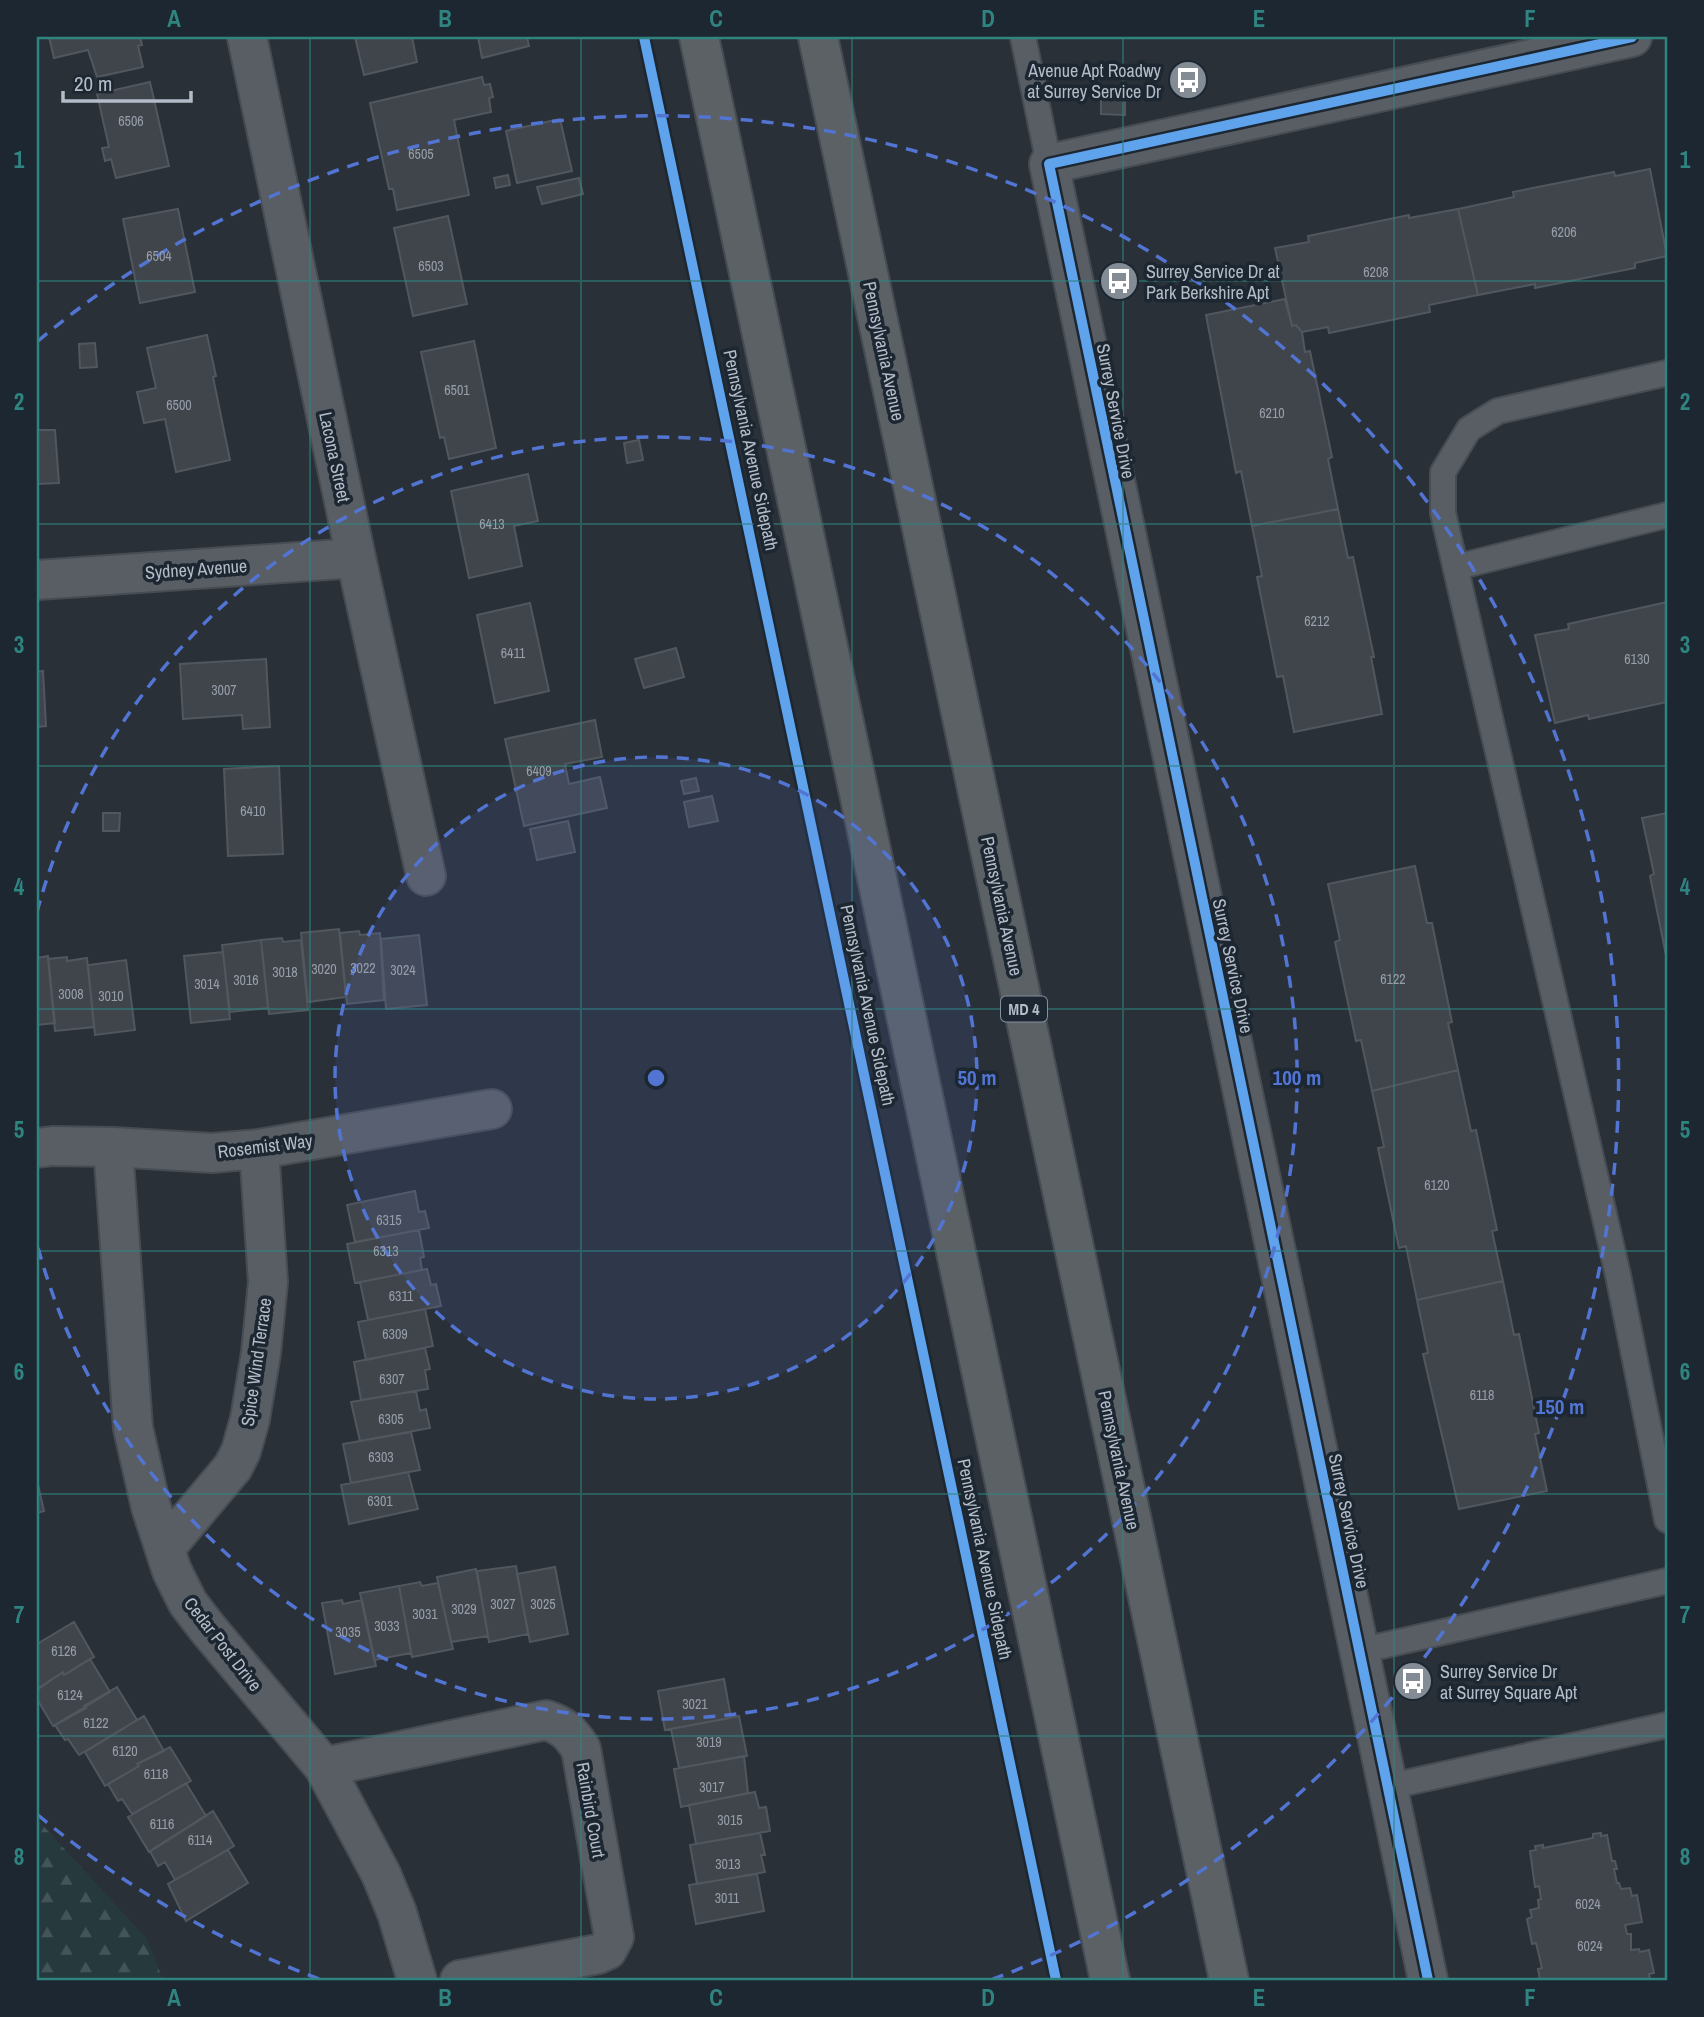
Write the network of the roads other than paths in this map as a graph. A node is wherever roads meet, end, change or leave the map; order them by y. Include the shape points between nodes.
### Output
1 (247, 37) edge
2 (699, 37) edge
3 (818, 37) edge
4 (1023, 37) edge
5 (1632, 37) edge
6 (1049, 164) junction
7 (1667, 373) edge
8 (1667, 515) edge
9 (356, 558) junction
10 (1457, 567) junction
11 (37, 580) edge
12 (426, 876) dead end
13 (492, 1109) dead end
14 (113, 1147) junction
15 (37, 1148) edge
16 (259, 1149) junction
17 (1667, 1521) edge
18 (165, 1548) junction
19 (1667, 1581) edge
20 (1359, 1651) junction
21 (1667, 1725) edge
22 (324, 1767) junction
23 (1387, 1787) junction
24 (418, 1980) edge
25 (460, 1980) edge
26 (1110, 1980) edge
27 (1229, 1980) edge
28 (1427, 1980) edge

1 - 9 street, Lacona Street
2 - 26 highway
3 - 27 highway, Pennsylvania Avenue / MD 4
4 - 6 lane
5 - 6 street
6 - 20 street, Surrey Service Drive via 1146,647
7 - 10 lane via 1498,411 1469,429 1443,472 1443,513
8 - 10 lane
9 - 11 street, Sydney Avenue
9 - 12 street, Lacona Street
10 - 17 lane via 1618,1275
13 - 16 street, Rosemist Way
14 - 15 street, Rosemist Way
14 - 16 street, Rosemist Way via 212,1153
14 - 18 street, Cedar Post Drive via 133,1428
16 - 18 street, Spice Wind Terrace via 268,1282 250,1419 233,1466
18 - 22 street, Cedar Post Drive via 188,1603
19 - 20 lane
20 - 23 street, Surrey Service Drive
21 - 23 lane
22 - 24 street, Cedar Post Drive via 381,1874
22 - 25 street, Rainbird Court via 546,1720 572,1734 581,1749 612,1944 598,1954
23 - 28 street, Surrey Service Drive

